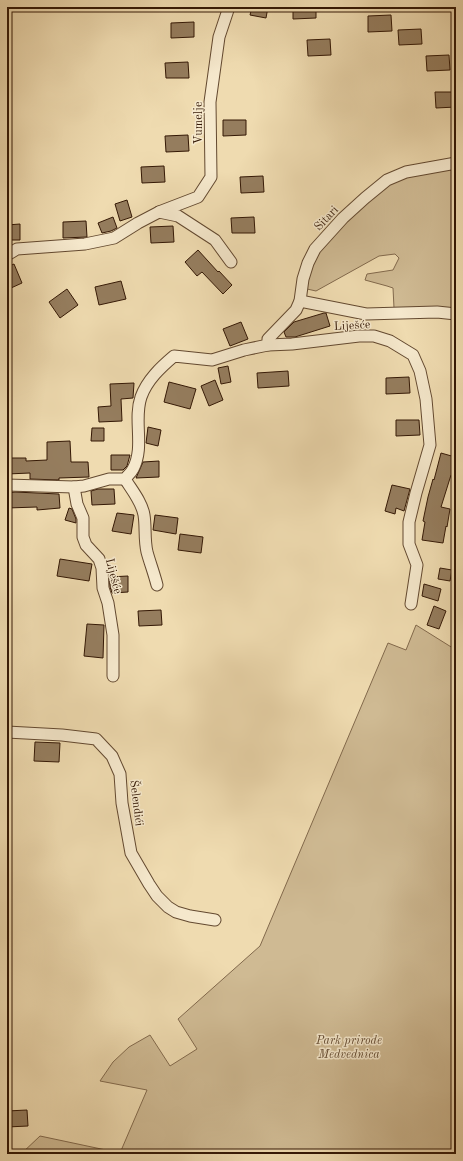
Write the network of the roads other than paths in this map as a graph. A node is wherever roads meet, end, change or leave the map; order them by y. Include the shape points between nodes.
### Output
1 (230, 7) edge
2 (456, 163) edge
3 (159, 212) junction
4 (7, 255) edge
5 (231, 262) dead end
6 (300, 301) junction
7 (456, 314) edge
8 (268, 345) junction
9 (125, 479) junction
10 (7, 485) edge
11 (74, 487) junction
12 (157, 585) dead end
13 (411, 604) dead end
14 (113, 676) dead end
15 (7, 732) edge
16 (215, 920) dead end

1 - 3 street, Vumelje via 220,37 210,102 211,177 198,197
2 - 6 street, Sitari via 406,172 387,180 365,198 315,249 303,279
3 - 4 street, Vumelje via 114,238 85,244 17,249
3 - 5 street via 178,216 215,240
6 - 7 street via 366,314
6 - 8 street, Sitari via 296,310 268,339
8 - 9 street, Liješće via 212,360 174,356 163,366 149,381 142,395 138,408 137,456 133,470
8 - 13 street, Liješće via 374,336 390,341 413,355 420,371 426,399 430,445 409,522 409,544 417,565
9 - 11 street via 109,478
9 - 12 street via 144,513 147,552
10 - 11 street
11 - 14 street, Liješće via 83,518 83,537 86,545 99,559 102,568 103,588 114,635
15 - 16 street, Šelendići via 96,739 112,756 120,774 122,803 131,853 149,884 172,910

